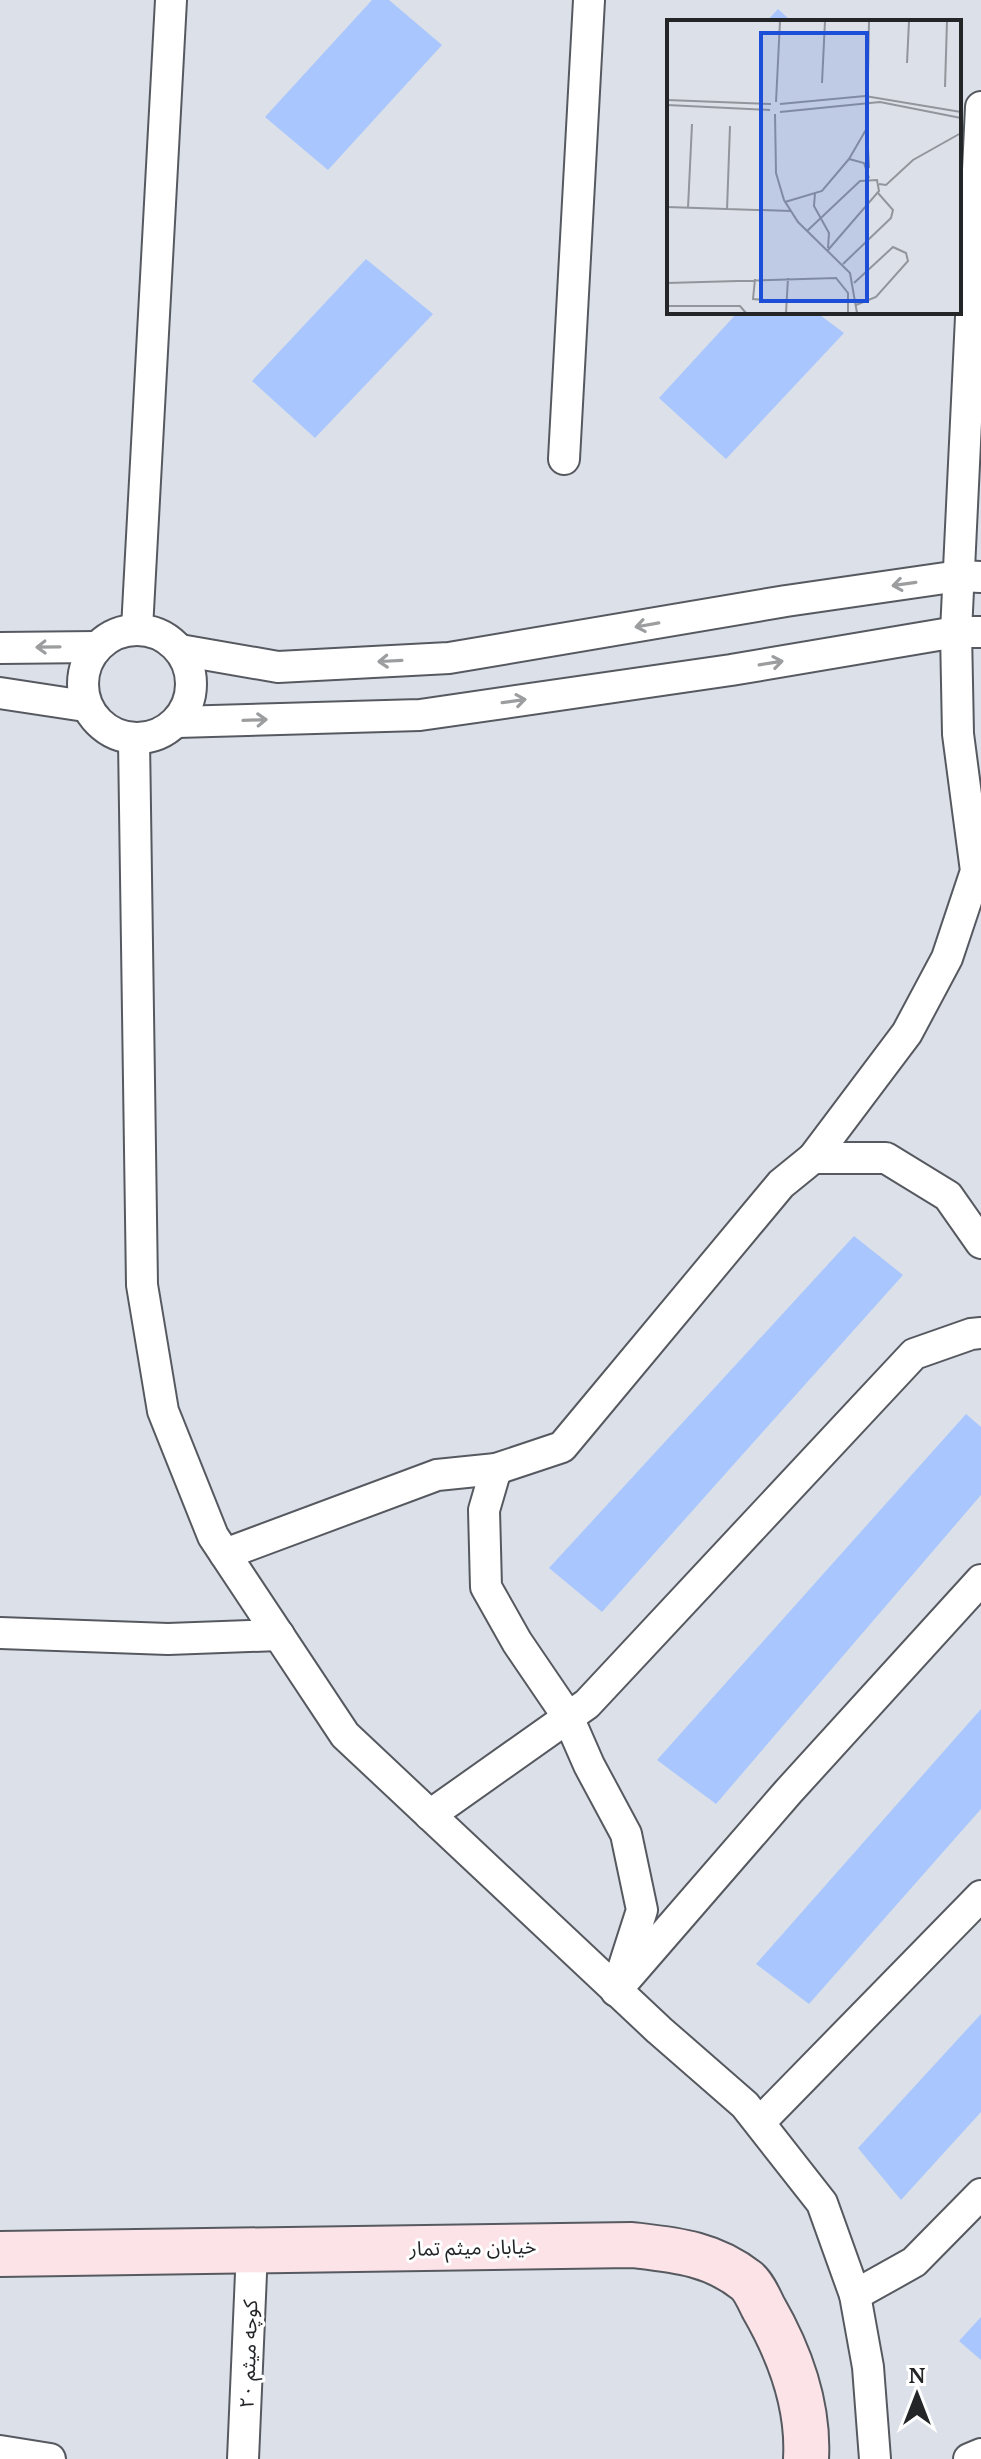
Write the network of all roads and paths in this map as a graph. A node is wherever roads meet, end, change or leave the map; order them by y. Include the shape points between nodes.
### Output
1 (171, 0) edge
2 (589, 0) edge
3 (981, 107) edge
4 (564, 459) dead end
5 (970, 577) edge
6 (137, 629) junction
7 (969, 632) edge
8 (96, 647) junction
9 (0, 648) edge
10 (180, 650) junction
11 (0, 693) edge
12 (85, 706) junction
13 (177, 722) junction
14 (134, 740) junction
15 (979, 879) edge
16 (813, 1158) junction
17 (981, 1243) edge
18 (981, 1333) edge
19 (496, 1469) junction
20 (225, 1554) junction
21 (981, 1580) edge
22 (0, 1633) edge
23 (279, 1635) junction
24 (568, 1717) junction
25 (430, 1815) junction
26 (981, 1896) edge
27 (616, 1991) junction
28 (760, 2122) junction
29 (981, 2194) edge
30 (252, 2250) junction
31 (0, 2254) edge
32 (855, 2295) junction
33 (0, 2451) edge
34 (981, 2454) edge
35 (50, 2459) edge
36 (243, 2459) edge
37 (806, 2459) edge
38 (875, 2459) edge
39 (969, 2459) edge

1 - 6 street
2 - 4 street
3 - 5 street
5 - 7 street
5 -> 10 street via 786,601 449,658 278,667
6 - 8 street via 115,634
6 - 10 street via 161,635
13 -> 7 street via 420,715
7 - 15 street via 958,734
8 -> 9 street
8 - 12 street via 82,675
10 - 13 street via 191,673 190,700
11 - 12 street
12 - 14 street via 105,730
13 - 14 street via 157,735
14 - 20 street via 142,1285 163,1411
15 - 16 street via 947,958 907,1033
16 - 17 street via 886,1158 948,1196
16 - 19 street via 781,1184 562,1447
18 - 24 street via 914,1354 587,1704
19 - 20 street via 437,1475
19 - 24 street via 484,1510 486,1587
20 - 23 street
21 - 27 street
22 - 23 street via 168,1639
23 - 25 street via 345,1735
24 - 25 street
24 - 27 street via 626,1834 642,1910
25 - 27 street
26 - 28 street
27 - 28 street
28 - 32 street via 822,2203
29 - 32 street via 914,2262
30 - 31 street, خیابان میثم تمار
30 - 36 street, کوچه میثم ۲۰
30 - 37 street, خیابان میثم تمار via 632,2245 696,2253 750,2282 776,2330 799,2390
32 - 38 street via 868,2367
33 - 35 street
34 - 39 street

